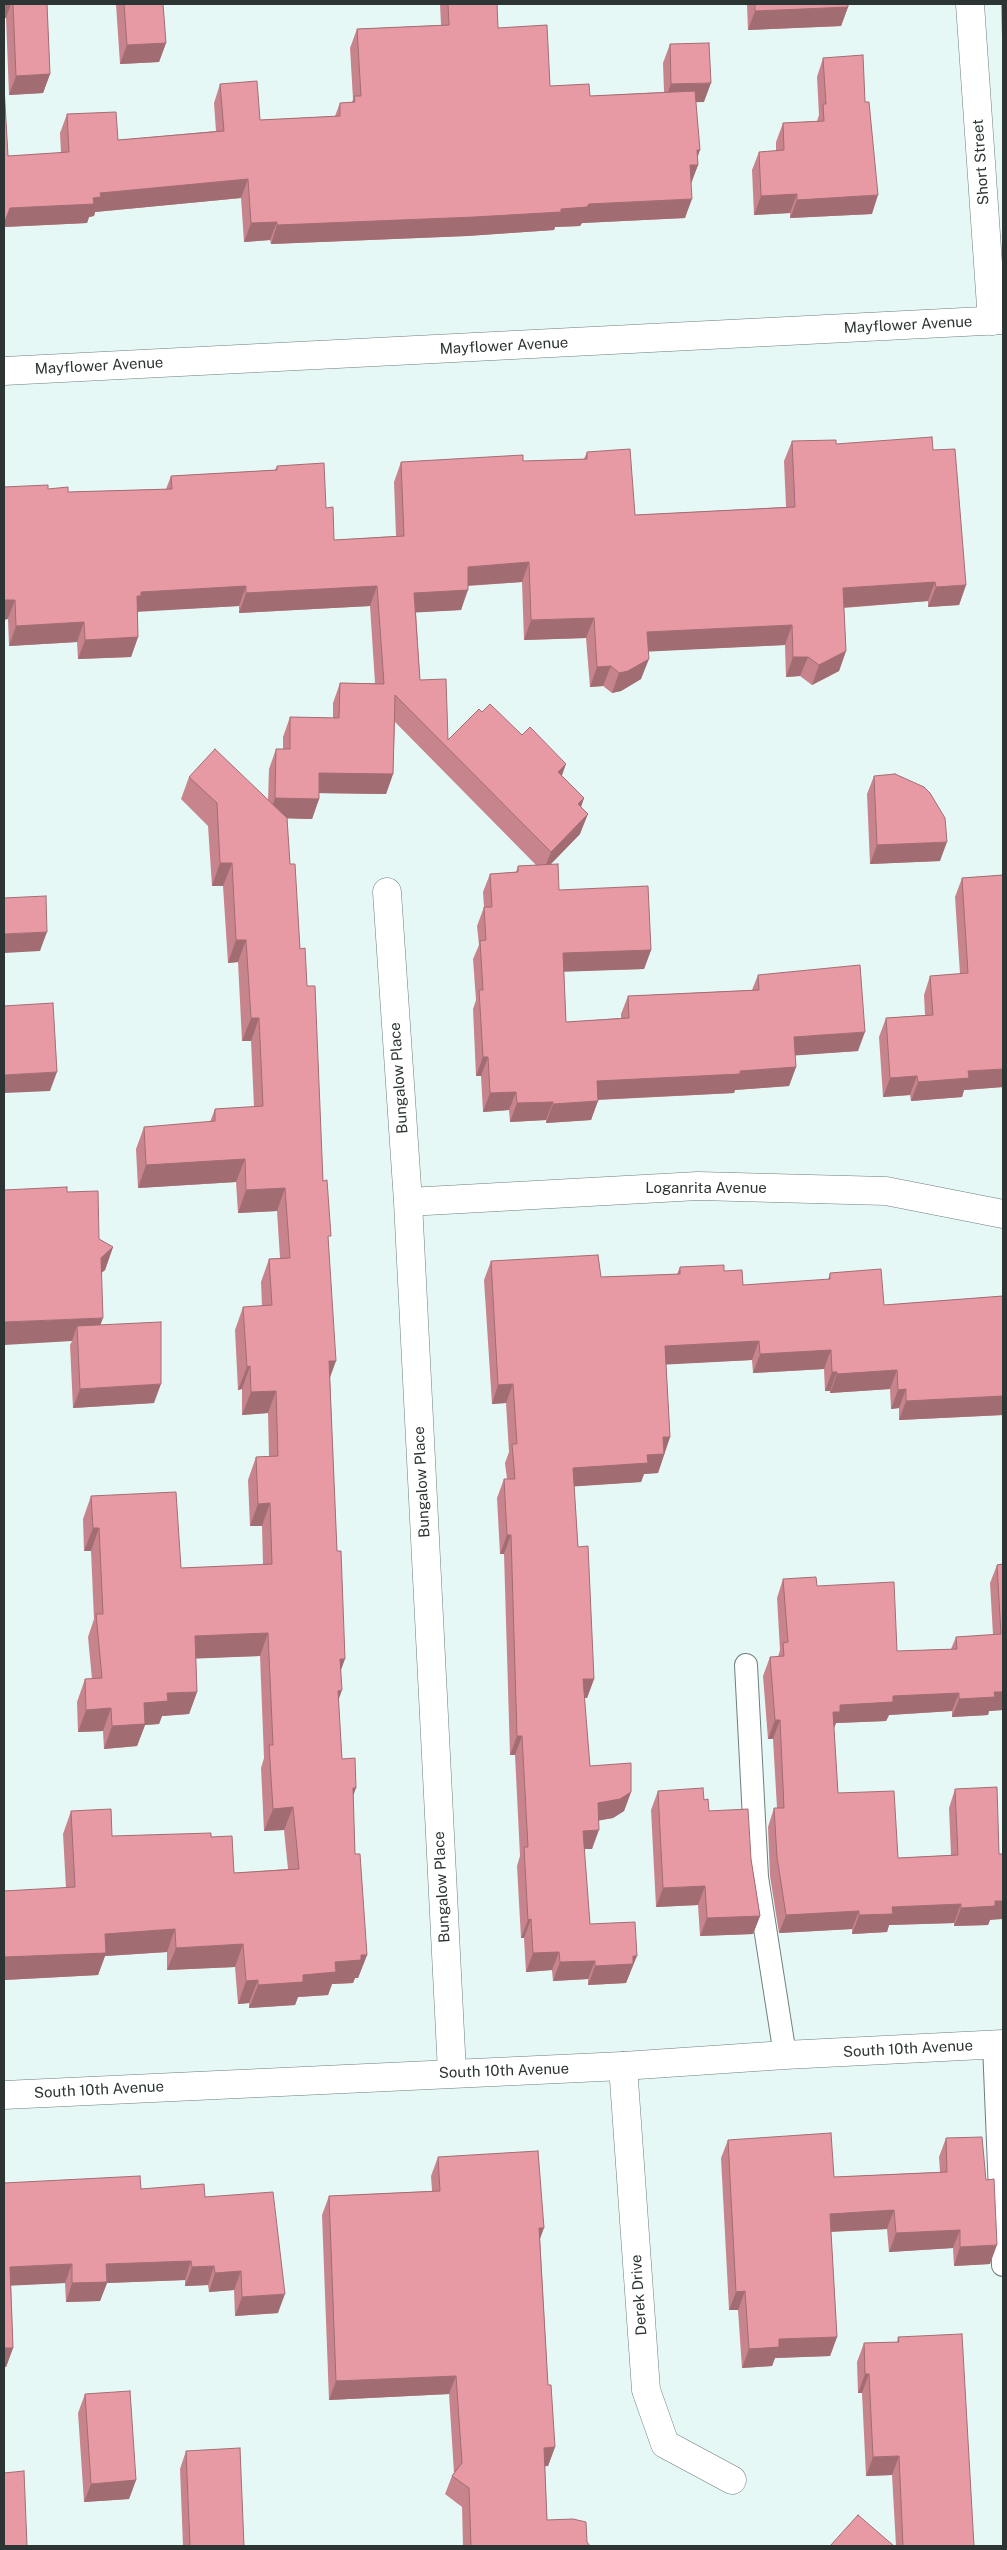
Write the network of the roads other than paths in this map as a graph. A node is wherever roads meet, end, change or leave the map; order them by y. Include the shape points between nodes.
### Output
1 (970, 4) edge
2 (998, 321) edge
3 (4, 371) edge
4 (387, 892) dead end
5 (408, 1202) junction
6 (1003, 1214) edge
7 (746, 1665) dead end
8 (999, 2045) edge
9 (785, 2055) junction
10 (623, 2066) junction
11 (452, 2072) junction
12 (4, 2095) edge
13 (1003, 2265) edge
14 (732, 2480) dead end

1 - 2 street, Short Street
2 - 3 street, Mayflower Avenue
4 - 5 street, Bungalow Place
5 - 6 street, Loganrita Avenue via 698,1186 886,1192
5 - 11 street, Bungalow Place
7 - 9 lane via 757,1877
8 - 9 street, South 10th Avenue
8 - 13 lane
9 - 10 street, South 10th Avenue
10 - 11 street, South 10th Avenue
10 - 14 street, Derek Drive via 646,2390 665,2444
11 - 12 street, South 10th Avenue

